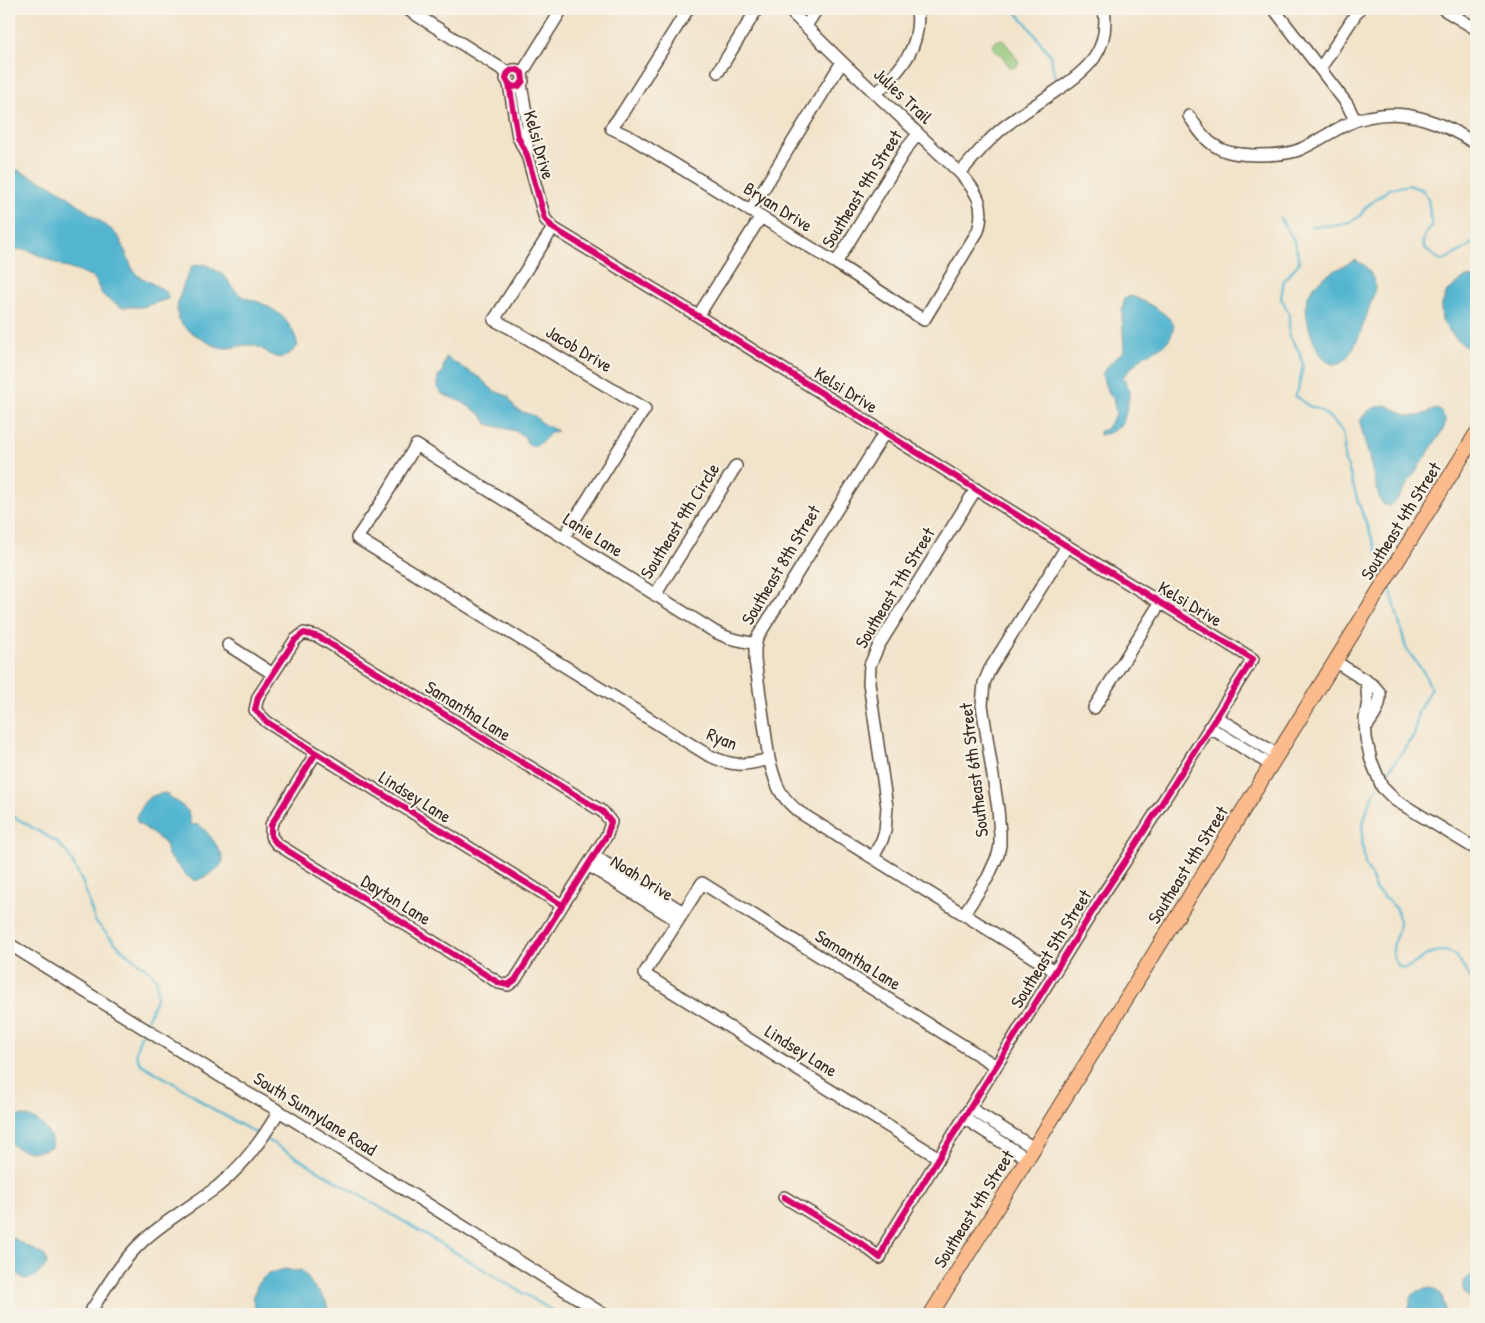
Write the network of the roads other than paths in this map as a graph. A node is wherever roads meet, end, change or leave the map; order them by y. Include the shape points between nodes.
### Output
1 (407, 9) edge
2 (562, 9) edge
3 (688, 9) edge
4 (757, 9) edge
5 (788, 9) edge
6 (817, 9) edge
7 (917, 9) edge
8 (1104, 9) edge
9 (1274, 9) edge
10 (1359, 9) edge
11 (1443, 9) edge
12 (806, 26) junction
13 (1476, 29) edge
14 (842, 62) junction
15 (1320, 69) junction
16 (718, 72) dead end
17 (508, 78) junction
18 (521, 78) junction
19 (876, 94) junction
20 (1189, 116) dead end
21 (1355, 120) junction
22 (918, 134) junction
23 (1476, 144) edge
24 (527, 155) junction
25 (960, 173) junction
26 (750, 211) junction
27 (760, 218) junction
28 (553, 228) junction
29 (836, 263) junction
30 (698, 316) junction
31 (924, 320) joint
32 (884, 432) junction
33 (1476, 434) edge
34 (736, 466) dead end
35 (976, 489) junction
36 (564, 537) junction
37 (357, 538) joint
38 (1067, 546) junction
39 (655, 595) junction
40 (1160, 603) junction
41 (228, 644) dead end
42 (756, 644) junction
43 (1253, 659) joint
44 (1336, 662) junction
45 (273, 674) junction
46 (1094, 708) dead end
47 (1216, 717) junction
48 (1209, 727) junction
49 (316, 753) junction
50 (769, 760) junction
51 (1274, 760) junction
52 (1476, 848) edge
53 (874, 858) junction
54 (591, 861) junction
55 (562, 905) junction
56 (964, 914) junction
57 (680, 916) junction
58 (9, 944) edge
59 (1055, 972) junction
60 (996, 1066) junction
61 (970, 1108) junction
62 (280, 1111) junction
63 (964, 1118) junction
64 (1031, 1154) junction
65 (939, 1158) junction
66 (784, 1197) dead end
67 (90, 1314) edge
68 (603, 1314) edge
69 (931, 1314) edge

1 - 17 street
2 - 18 street
3 - 26 street, Bryan Drive via 611,128
4 - 16 street
5 - 12 street, Julies Trail
6 - 12 street
7 - 19 street via 917,30 910,53
8 - 25 street via 1102,44 1090,65 1002,128
9 - 15 street
10 - 15 street
11 - 13 street
12 - 14 street, Julies Trail
14 - 19 street, Julies Trail
14 - 26 street
15 - 21 street
17 - 18 street via 513,87
17 - 24 street, Kelsi Drive via 516,129
18 - 24 street, Kelsi Drive via 528,125
19 - 22 street, Julies Trail
20 - 21 street via 1206,138 1222,150 1266,155 1303,148
21 - 23 street via 1393,114 1416,116 1442,124
22 - 25 street, Julies Trail
22 - 29 street, Southeast 9th Street
24 - 28 street, Kelsi Drive via 543,214
25 - 31 street, Julies Trail via 979,200 981,216 978,231
26 - 27 street, Bryan Drive
27 - 29 street, Bryan Drive
27 - 30 street
28 - 30 street, Kelsi Drive
28 - 36 street, Jacob Drive via 494,320 645,410
29 - 31 street, Bryan Drive
30 - 32 street, Kelsi Drive
32 - 35 street, Kelsi Drive
32 - 42 street, Southeast 8th Street via 764,625
33 - 44 main road, Southeast 4th Street
34 - 39 street, Southeast 9th Circle
35 - 38 street, Kelsi Drive
35 - 53 street, Southeast 7th Street via 894,619 870,665 869,683 887,807 885,831
36 - 37 street, Lanie Lane via 416,445
36 - 39 street, Lanie Lane
37 - 50 street, Ryan via 708,755 735,765
38 - 40 street, Kelsi Drive
38 - 56 street, Southeast 6th Street via 984,683 982,705 998,809 1000,846 988,877
39 - 42 street, Lanie Lane via 715,632
40 - 43 street, Kelsi Drive
40 - 46 street
41 - 45 street
42 - 50 street, Southeast 8th Street
43 - 47 street, Southeast 5th Street
44 - 51 main road, Southeast 4th Street
44 - 52 street via 1378,690 1380,696 1373,717 1365,728 1382,787 1395,800
45 - 49 street, Lindsey Lane via 258,697 255,710 267,722
45 - 54 street, Samantha Lane via 295,640 304,633 319,637 603,812 611,822
47 - 48 street, Southeast 5th Street
47 - 51 street
48 - 51 street
48 - 59 street, Southeast 5th Street
49 - 55 street, Lindsey Lane
49 - 55 street, Dayton Lane via 271,825 271,836 277,844 499,983 508,985 515,980
50 - 53 street via 779,791 790,805
51 - 64 main road, Southeast 4th Street
53 - 56 street
54 - 55 street
54 - 57 street, Noah Drive
56 - 59 street
57 - 60 street, Samantha Lane via 702,883
57 - 65 street, Lindsey Lane via 644,974
58 - 62 street, South Sunnylane Road
59 - 60 street, Southeast 5th Street
60 - 61 street, Southeast 5th Street
61 - 63 street, Southeast 5th Street
61 - 64 street
62 - 67 street via 261,1141 230,1176 141,1243 116,1272
62 - 68 street, South Sunnylane Road
63 - 64 street via 1012,1148
63 - 65 street, Southeast 5th Street
64 - 69 main road, Southeast 4th Street
65 - 66 street, Southeast 5th Street via 887,1240 880,1258

